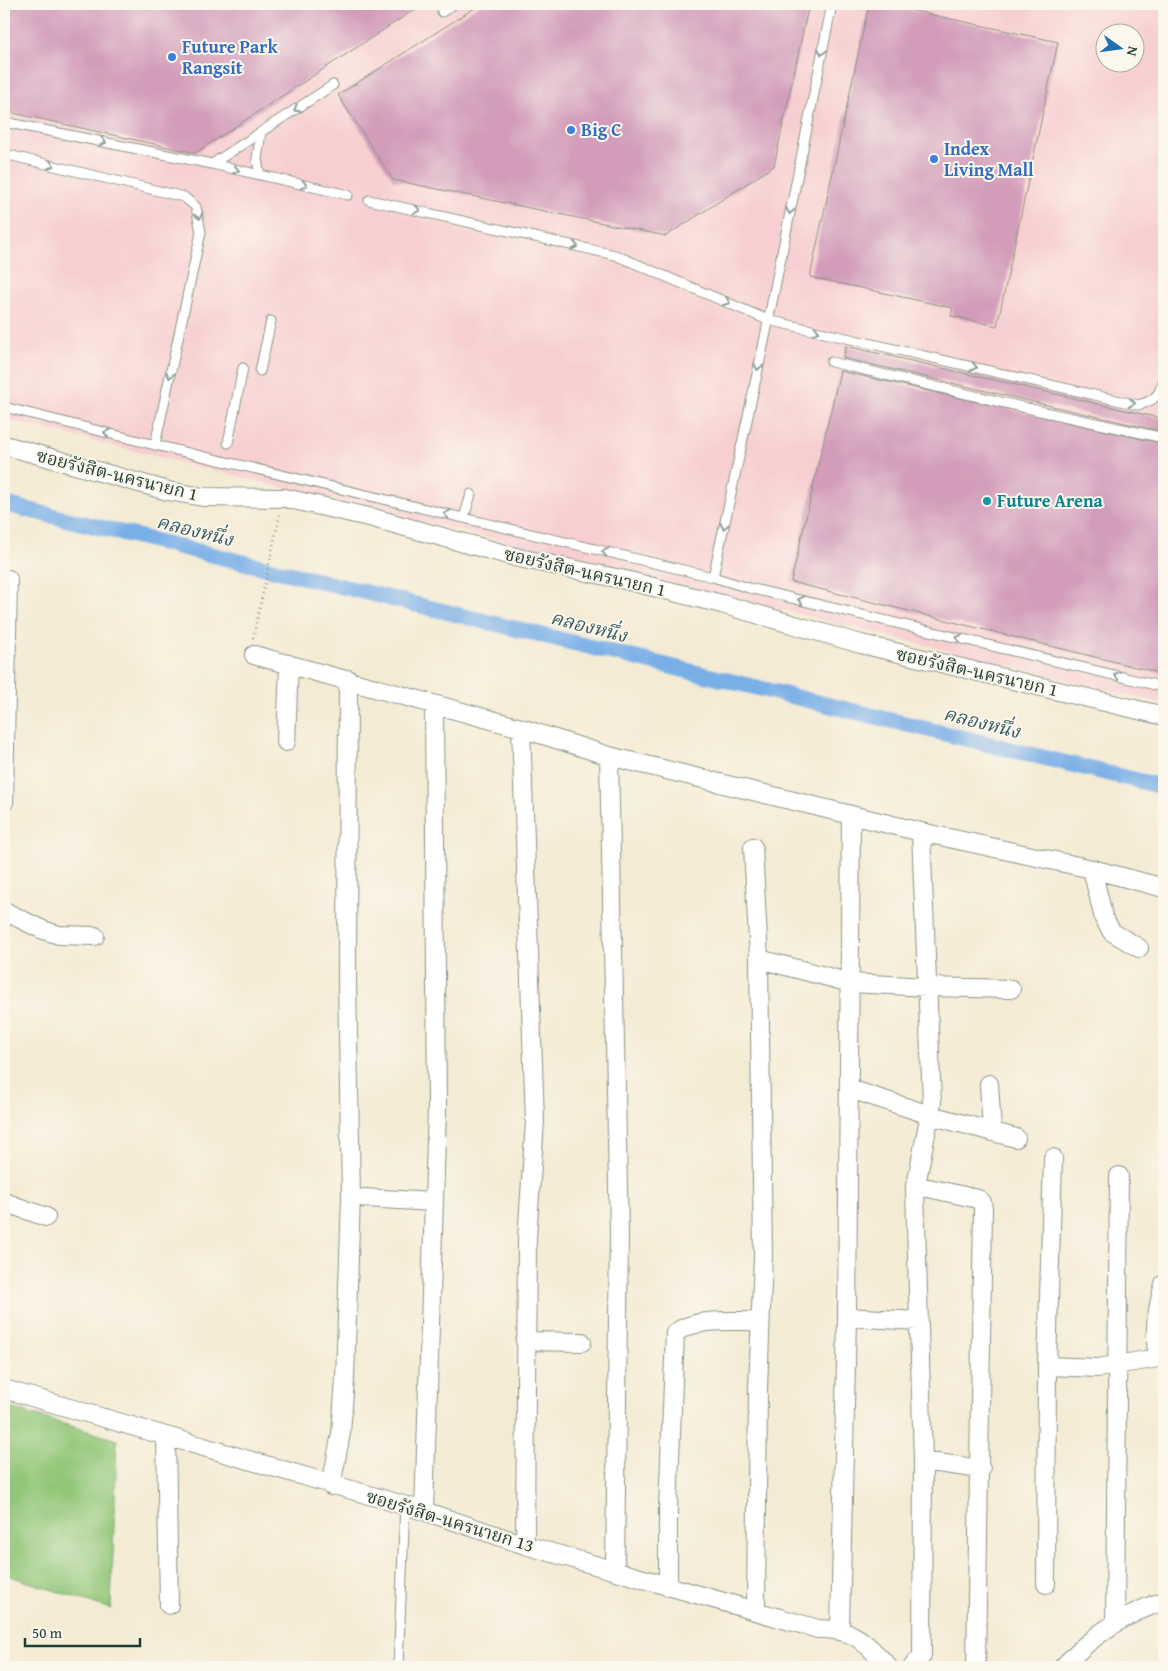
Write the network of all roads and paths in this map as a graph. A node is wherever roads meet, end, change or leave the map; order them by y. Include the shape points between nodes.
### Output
1 (454, 4) edge
2 (832, 4) edge
3 (442, 12) dead end
4 (334, 85) dead end
5 (4, 122) edge
6 (261, 132) junction
7 (4, 154) edge
8 (212, 164) junction
9 (260, 175) junction
10 (348, 195) dead end
11 (369, 200) dead end
12 (768, 320) junction
13 (271, 321) dead end
14 (831, 362) dead end
15 (243, 368) dead end
16 (260, 371) dead end
17 (1164, 378) edge
18 (4, 407) edge
19 (1164, 438) edge
20 (228, 443) dead end
21 (4, 445) edge
22 (154, 445) junction
23 (471, 494) dead end
24 (280, 514) dead end
25 (464, 518) junction
26 (712, 577) junction
27 (8, 580) dead end
28 (252, 637) dead end
29 (254, 655) dead end
30 (289, 664) junction
31 (348, 680) junction
32 (1164, 686) edge
33 (434, 705) junction
34 (1164, 716) edge
35 (521, 728) junction
36 (286, 742) dead end
37 (609, 756) junction
38 (4, 802) edge
39 (851, 816) junction
40 (921, 832) junction
41 (753, 847) dead end
42 (1092, 869) junction
43 (1164, 888) edge
44 (4, 911) edge
45 (95, 936) dead end
46 (1139, 948) dead end
47 (759, 958) junction
48 (851, 983) junction
49 (928, 988) junction
50 (1011, 989) dead end
51 (989, 1084) dead end
52 (850, 1089) junction
53 (930, 1115) junction
54 (992, 1130) junction
55 (1016, 1138) dead end
56 (1053, 1158) dead end
57 (1119, 1176) dead end
58 (915, 1185) junction
59 (364, 1198) dead end
60 (4, 1202) edge
61 (434, 1202) junction
62 (46, 1217) dead end
63 (1164, 1284) edge
64 (847, 1317) junction
65 (760, 1321) junction
66 (918, 1321) junction
67 (526, 1341) junction
68 (582, 1342) dead end
69 (1161, 1358) edge
70 (1047, 1366) junction
71 (1117, 1366) junction
72 (4, 1389) edge
73 (166, 1436) junction
74 (923, 1461) junction
75 (981, 1469) junction
76 (331, 1486) junction
77 (405, 1506) junction
78 (424, 1511) junction
79 (526, 1545) junction
80 (615, 1570) junction
81 (1046, 1584) dead end
82 (668, 1587) junction
83 (1164, 1601) edge
84 (169, 1605) dead end
85 (756, 1610) junction
86 (1115, 1624) junction
87 (840, 1629) junction
88 (886, 1666) edge
89 (913, 1666) edge
90 (398, 1667) edge
91 (976, 1667) edge
92 (1062, 1667) edge

1 - 3 lane
2 -> 12 lane
4 -> 6 lane
5 -> 8 lane
6 - 8 lane
6 - 9 lane via 257,148
7 -> 22 lane via 184,197 196,206 201,232
8 -> 9 lane
9 -> 10 lane
11 -> 12 lane via 615,255
12 -> 17 lane via 1138,405 1151,402 1161,393
12 -> 26 lane
13 - 16 lane
14 - 19 lane
15 - 20 lane
22 -> 18 lane
21 - 34 street, ซอยรังสิต-นครนายก 1 via 168,491 203,496 285,498 373,518 519,558 722,604 861,644
25 -> 22 lane
23 - 25 lane
24 - 28 path
26 -> 25 lane
32 -> 26 lane
27 - 38 street
29 - 30 street
30 - 31 street
30 - 36 street
31 - 33 street
31 - 76 street via 347,980 351,1196 345,1379
33 - 35 street
33 - 61 street via 437,1109
35 - 37 street
35 - 67 street via 535,1121
37 - 39 street
37 - 80 street via 619,1234
39 - 40 street
39 - 48 street
40 - 42 street
40 - 49 street
41 - 47 street
42 - 43 street
42 - 46 street via 1104,919 1112,932
44 - 45 street via 43,930
47 - 48 street
47 - 65 street via 763,1255
48 - 49 street
48 - 52 street
49 - 50 street
49 - 53 street
51 - 54 street
52 - 53 street
52 - 64 street
53 - 54 street
53 - 58 street
54 - 55 street
56 - 70 street
57 - 71 street
58 - 66 street
58 - 75 street via 982,1202
59 - 61 street
60 - 62 street
61 - 78 street
63 - 69 street via 1154,1340
64 - 66 street
64 - 87 street
65 - 82 street via 701,1323 684,1326 675,1333
65 - 85 street
66 - 74 street
67 - 68 street
67 - 79 street
69 - 71 street
70 - 71 street
70 - 81 street
71 - 86 street
72 - 73 street, ซอยรังสิต-นครนายก 13
73 - 76 street, ซอยรังสิต-นครนายก 13
73 - 84 street
74 - 75 street
74 - 89 street via 922,1656
75 - 91 street
76 - 77 street, ซอยรังสิต-นครนายก 13
77 - 78 street, ซอยรังสิต-นครนายก 13
77 - 90 lane
78 - 79 street, ซอยรังสิต-นครนายก 13
79 - 80 street, ซอยรังสิต-นครนายก 13
80 - 82 street, ซอยรังสิต-นครนายก 13
82 - 85 street, ซอยรังสิต-นครนายก 13
83 - 86 street
85 - 87 street, ซอยรังสิต-นครนายก 13 via 818,1629
86 - 92 street via 1097,1634
87 - 88 street, ซอยรังสิต-นครนายก 13 via 860,1638
88 - 89 street, ซอยรังสิต-นครนายก 13 via 900,1661

